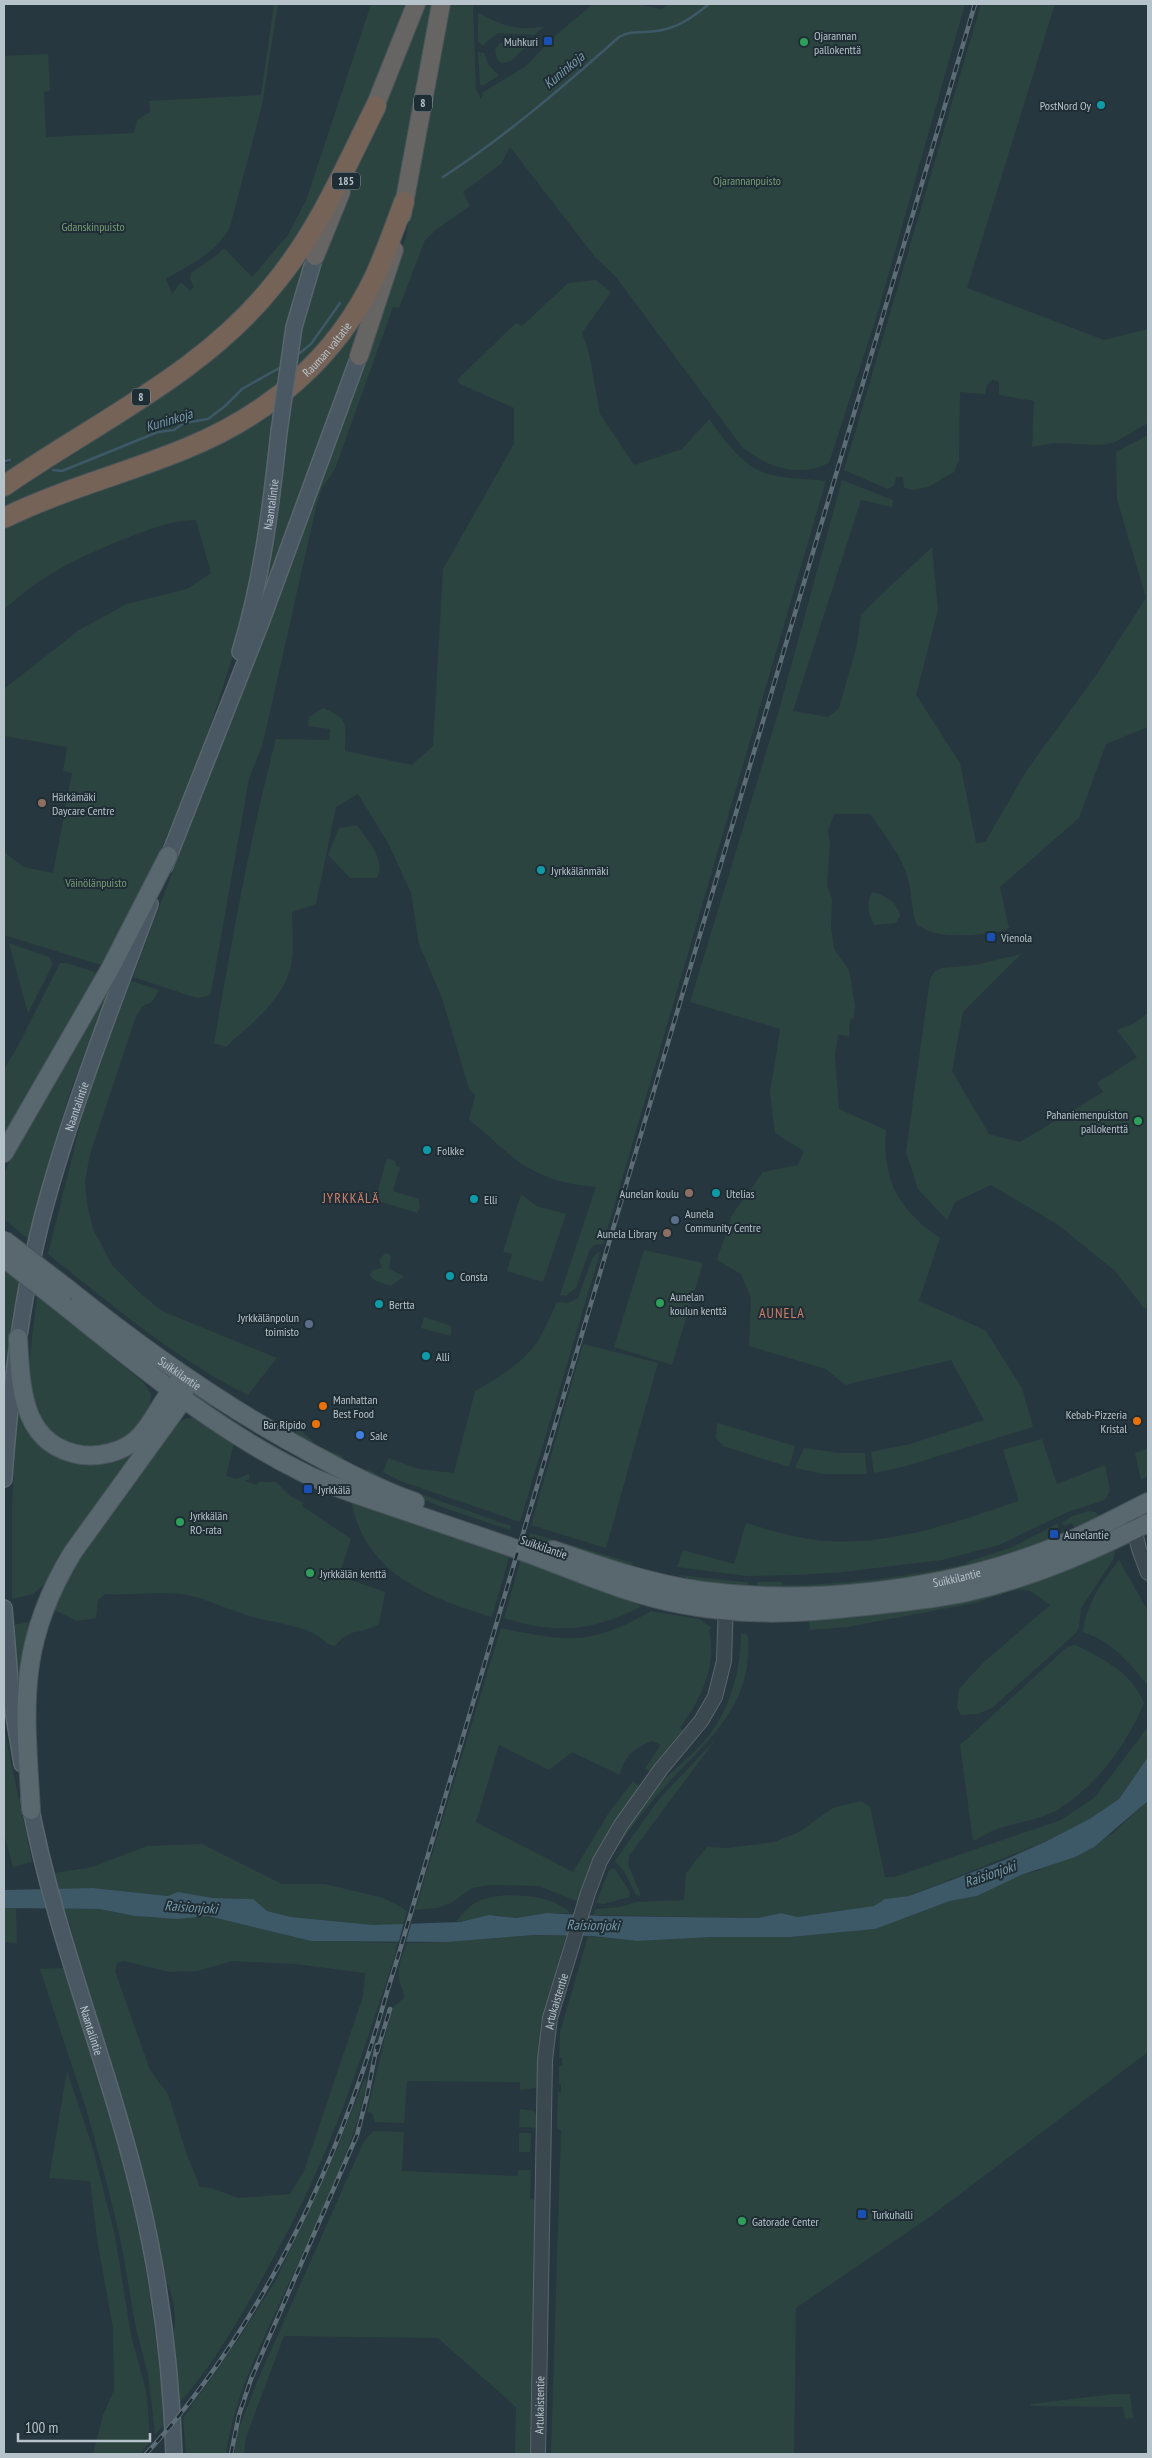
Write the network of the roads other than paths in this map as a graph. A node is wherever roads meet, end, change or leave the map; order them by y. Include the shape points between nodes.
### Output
1 (416, 4) edge
2 (441, 4) edge
3 (376, 106) junction
4 (404, 202) junction
5 (315, 256) joint
6 (359, 356) joint
7 (4, 486) edge
8 (4, 518) edge
9 (210, 749) junction
10 (168, 856) junction
11 (4, 1153) edge
12 (4, 1240) edge
13 (4, 1258) edge
14 (18, 1338) junction
15 (185, 1377) junction
16 (177, 1395) junction
17 (4, 1480) edge
18 (1148, 1502) edge
19 (1130, 1511) junction
20 (1141, 1526) edge
21 (1148, 1573) edge
22 (726, 1602) junction
23 (4, 1608) edge
24 (4, 1664) edge
25 (12, 1704) junction
26 (31, 1810) junction
27 (174, 2454) edge
28 (538, 2454) edge

1 - 3 highway, 8
2 - 4 highway, Rauman valtatie / 8
3 - 5 highway, 185
3 - 7 highway, 8 via 296,254 252,310 192,363
4 - 6 highway, 185 via 386,277
4 - 8 highway, Rauman valtatie / 8 via 375,276 348,323 312,368 266,407 186,448 59,493
5 - 9 main road, Naantalintie / 185, bridge via 294,327 259,582
6 - 9 main road, Naantalintie / 185
9 - 10 main road, Naantalintie / 185
10 - 11 main road via 110,969
10 - 14 main road, Naantalintie / 185 via 66,1136 41,1223
12 - 15 main road, Suikkilantie, bridge
13 - 16 main road, Suikkilantie, bridge
14 - 16 main road via 21,1382 30,1419 46,1439 70,1452 98,1456 127,1446
14 - 17 main road, Naantalintie / 185
15 - 16 main road
15 - 22 main road, Suikkilantie via 269,1430 398,1496 633,1576
16 - 22 main road, Suikkilantie via 254,1446 321,1481 620,1588 678,1604
16 - 26 main road via 60,1574 43,1611 26,1682
18 - 19 main road, Suikkilantie
19 - 20 street
19 - 22 main road, Suikkilantie via 1048,1550 964,1576 891,1588
20 - 21 street
20 - 22 main road, Suikkilantie via 1054,1566 968,1592 788,1613
22 - 28 street, Artukaistentie via 724,1661 710,1707 661,1769 600,1861 550,2018 545,2060
23 - 25 main road, Naantalintie
24 - 25 main road
25 - 26 main road, Naantalintie
26 - 27 main road, Naantalintie via 62,1934 140,2197 163,2313

